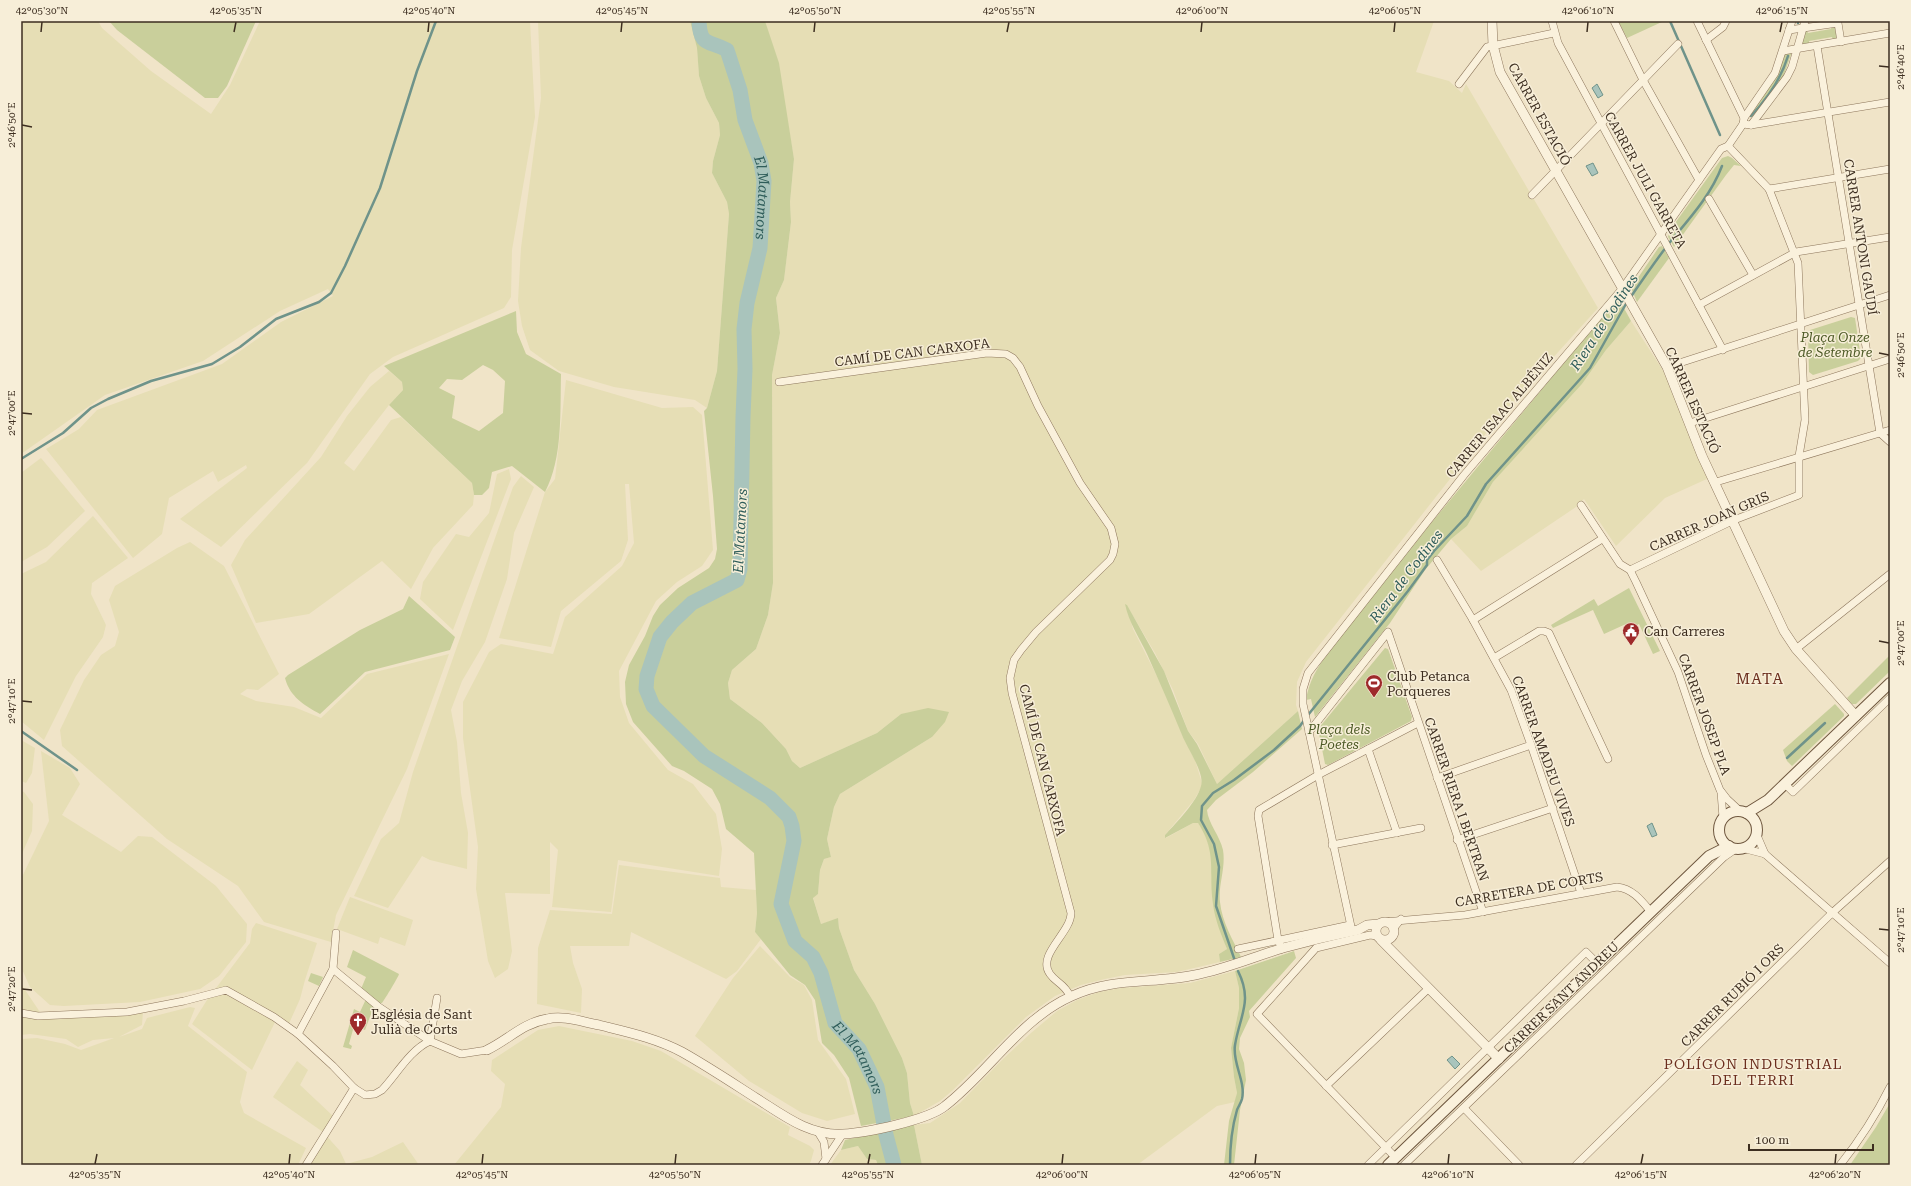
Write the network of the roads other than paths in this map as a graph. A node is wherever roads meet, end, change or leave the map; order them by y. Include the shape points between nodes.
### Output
1 (1492, 21) edge
2 (1552, 21) edge
3 (1614, 21) edge
4 (1697, 21) edge
5 (1726, 21) edge
6 (1792, 21) edge
7 (1805, 21) edge
8 (1813, 24) edge
9 (1803, 28) junction
10 (1789, 30) junction
11 (1554, 32) junction
12 (1890, 33) edge
13 (1706, 40) junction
14 (1841, 42) junction
15 (1678, 44) dead end
16 (1493, 45) junction
17 (1817, 46) junction
18 (1797, 49) junction
19 (1783, 51) junction
20 (1643, 80) junction
21 (1459, 84) dead end
22 (1890, 102) edge
23 (1828, 112) junction
24 (1743, 121) junction
25 (1600, 123) junction
26 (1751, 125) junction
27 (1728, 146) junction
28 (1556, 169) junction
29 (1890, 169) edge
30 (1839, 178) junction
31 (1699, 180) junction
32 (1769, 189) junction
33 (1532, 195) dead end
34 (1709, 199) dead end
35 (1663, 235) junction
36 (1890, 237) edge
37 (1850, 243) junction
38 (1796, 252) junction
39 (1753, 275) junction
40 (1623, 292) junction
41 (1890, 295) edge
42 (1699, 305) junction
43 (1860, 305) junction
44 (1801, 325) junction
45 (1723, 350) junction
46 (1890, 359) edge
47 (1869, 366) junction
48 (1667, 368) junction
49 (779, 382) dead end
50 (1803, 386) junction
51 (1690, 423) junction
52 (1890, 430) edge
53 (1880, 433) junction
54 (1890, 442) edge
55 (1800, 456) junction
56 (1716, 482) junction
57 (1581, 505) dead end
58 (1734, 520) junction
59 (1602, 539) junction
60 (1437, 560) dead end
61 (1630, 570) junction
62 (1890, 574) edge
63 (1473, 620) junction
64 (1796, 649) junction
65 (1494, 658) junction
66 (1890, 683) edge
67 (1890, 698) edge
68 (1856, 716) junction
69 (1418, 723) junction
70 (1309, 732) junction
71 (1531, 745) junction
72 (1368, 749) junction
73 (1608, 759) dead end
74 (1318, 775) junction
75 (1437, 778) junction
76 (1785, 784) junction
77 (1720, 790) junction
78 (1768, 800) junction
79 (1553, 808) junction
80 (1743, 812) junction
81 (1723, 818) junction
82 (1421, 828) dead end
83 (1756, 828) junction
84 (1397, 833) junction
85 (1719, 833) junction
86 (1457, 840) junction
87 (1332, 845) junction
88 (1736, 848) junction
89 (1765, 854) junction
90 (1709, 856) junction
91 (1890, 861) edge
92 (1581, 893) junction
93 (1483, 912) junction
94 (1651, 912) junction
95 (1832, 913) junction
96 (1401, 920) junction
97 (1381, 923) junction
98 (1353, 929) junction
99 (1393, 932) junction
100 (336, 933) dead end
101 (1378, 937) junction
102 (1280, 944) junction
103 (1238, 949) dead end
104 (1400, 958) junction
105 (1890, 963) edge
106 (1598, 964) junction
107 (333, 969) junction
108 (1429, 988) junction
109 (1070, 996) junction
110 (437, 998) dead end
111 (21, 1013) edge
112 (298, 1034) junction
113 (430, 1041) junction
114 (1488, 1048) junction
115 (487, 1050) joint
116 (1499, 1059) junction
117 (1326, 1086) junction
118 (1890, 1087) edge
119 (354, 1088) junction
120 (1464, 1108) junction
121 (818, 1132) junction
122 (842, 1135) junction
123 (1386, 1148) junction
124 (824, 1162) edge
125 (1392, 1162) edge
126 (306, 1165) edge
127 (1368, 1165) edge
128 (1404, 1165) edge
129 (1519, 1165) edge
130 (1576, 1165) edge
131 (1840, 1165) edge

1 - 16 street, CARRER ESTACIÓ
2 - 11 street, CARRER JULI GARRETA
3 - 20 street
4 - 13 street
5 - 13 street
6 - 10 street, CARRER ISAAC ALBÉNIZ
7 - 9 street
8 - 9 street
8 - 14 street via 1838,22
9 - 10 street
9 - 18 street
10 - 19 street, CARRER ISAAC ALBÉNIZ
11 - 16 street
11 - 25 street, CARRER JULI GARRETA
12 - 14 street
13 - 24 street
14 - 17 street
15 - 20 street
16 - 21 street via 1487,47
16 - 28 street, CARRER ESTACIÓ via 1500,72
17 - 18 street
17 - 23 street, CARRER ANTONI GAUDÍ
18 - 19 street
18 - 26 street via 1787,77
19 - 24 street, CARRER ISAAC ALBÉNIZ via 1775,73
20 - 25 street
20 - 31 street
22 - 23 street
23 - 26 street
23 - 30 street, CARRER ANTONI GAUDÍ
24 - 26 street
24 - 27 street, CARRER ISAAC ALBÉNIZ
25 - 28 street
25 - 35 street, CARRER JULI GARRETA
27 - 31 street, CARRER ISAAC ALBÉNIZ via 1720,148
27 - 32 street
28 - 33 street
28 - 40 street, CARRER ESTACIÓ
29 - 30 street
30 - 32 street
30 - 37 street, CARRER ANTONI GAUDÍ
31 - 35 street, CARRER ISAAC ALBÉNIZ
32 - 38 street
34 - 39 street
35 - 40 street, CARRER ISAAC ALBÉNIZ
35 - 42 street, CARRER JULI GARRETA
36 - 37 street
37 - 38 street
37 - 43 street, CARRER ANTONI GAUDÍ
38 - 39 street
38 - 44 street
39 - 42 street
40 - 48 street, CARRER ESTACIÓ
40 - 70 street, CARRER ISAAC ALBÉNIZ via 1464,475 1314,664 1305,681 1302,696
41 - 43 street
42 - 45 street, CARRER JULI GARRETA
43 - 44 street
43 - 47 street, CARRER ANTONI GAUDÍ
44 - 45 street
44 - 50 street
45 - 48 street
46 - 47 street
47 - 50 street
47 - 53 street, CARRER ANTONI GAUDÍ
48 - 51 street, CARRER ESTACIÓ
49 - 109 street, CAMÍ DE CAN CARXOFA via 987,353 1006,354 1020,367 1080,483 1111,528 1115,544 1110,560 1036,632 1014,660 1010,678 1072,913 1068,926 1047,956 1050,974 1066,987
50 - 51 street
50 - 55 street via 1805,420
51 - 56 street, CARRER ESTACIÓ via 1702,456
52 - 53 street
53 - 54 street
53 - 55 street
55 - 56 street
55 - 58 street, CARRER JOAN GRIS via 1799,495
56 - 58 street, CARRER ESTACIÓ
57 - 59 street, CARRER JOSEP PLA
58 - 61 street, CARRER JOAN GRIS
58 - 64 street, CARRER ESTACIÓ via 1784,631
59 - 61 street, CARRER JOSEP PLA via 1620,564
59 - 63 street
60 - 63 street, CARRER AMADEU VIVES
61 - 77 street, CARRER JOSEP PLA via 1678,672
62 - 64 street
63 - 65 street, CARRER AMADEU VIVES
64 - 68 street, CARRER ESTACIÓ
65 - 71 street, CARRER AMADEU VIVES via 1515,700
65 - 73 street via 1539,631 1549,633
66 - 68 main road
67 - 76 street via 1793,792
68 - 76 main road
69 - 70 street, CARRER RIERA I BERTRAN via 1388,632
69 - 72 street
69 - 75 street, CARRER RIERA I BERTRAN
70 - 74 street, CARRER ISAAC ALBÉNIZ
71 - 75 street
71 - 79 street, CARRER AMADEU VIVES
72 - 74 street
72 - 84 street
74 - 87 street, CARRER ISAAC ALBÉNIZ
74 - 102 street via 1260,810 1258,816
75 - 86 street, CARRER RIERA I BERTRAN
76 - 78 main road
77 - 80 street, CARRER JOSEP PLA
77 - 81 street, CARRER JOSEP PLA
78 - 80 main road
78 - 83 main road
79 - 86 street
79 - 92 street, CARRER AMADEU VIVES
80 - 81 main road via 1730,812
80 - 83 main road
81 - 85 main road
82 - 84 street
83 - 88 main road via 1751,843
83 - 89 street
84 - 87 street
85 - 88 main road via 1721,838
85 - 90 main road
86 - 93 street, CARRER RIERA I BERTRAN
87 - 98 street, CARRER ISAAC ALBÉNIZ
88 - 89 street
88 - 90 main road
88 - 120 street, CARRER SANT ANDREU
89 - 95 street
90 - 94 main road
91 - 95 street, CARRER RUBIÓ I ORS
92 - 93 street, CARRETERA DE CORTS
92 - 94 street, CARRETERA DE CORTS via 1625,888 1636,895
93 - 96 street, CARRETERA DE CORTS
94 - 106 main road
95 - 105 street
95 - 130 street, CARRER RUBIÓ I ORS
96 - 97 street, CARRETERA DE CORTS
96 - 99 street
97 - 98 street, CARRETERA DE CORTS
97 - 99 street via 1390,924
97 - 101 street via 1376,928
98 - 101 street, CARRETERA DE CORTS
98 - 102 street, CARRETERA DE CORTS
99 - 101 street via 1388,940
99 - 104 street
100 - 107 street
101 - 104 street
101 - 117 street via 1370,935 1316,948 1257,1014
102 - 103 street
102 - 109 street, CARRETERA DE CORTS via 1231,967 1186,977 1111,983
104 - 108 street
106 - 114 street via 1586,952
106 - 116 main road
107 - 112 street
107 - 113 street via 379,1007
108 - 114 street
108 - 117 street
109 - 122 street, CARRETERA DE CORTS via 1036,1019 944,1107 915,1120
110 - 113 street
111 - 112 street via 38,1016 127,1012 226,990
112 - 119 street
113 - 115 street via 461,1054
113 - 119 street via 414,1052 395,1076 375,1094 365,1095
114 - 116 street
114 - 123 street
115 - 121 street, CARRETERA DE CORTS via 524,1026 538,1020 553,1018 576,1020 626,1032 658,1041 680,1051 790,1120
116 - 125 main road
117 - 123 street
118 - 131 street via 1858,1143
119 - 126 street
120 - 128 street, CARRER SANT ANDREU
120 - 129 street
121 - 122 street, CARRETERA DE CORTS
121 - 124 street via 824,1142
122 - 124 street
123 - 125 street
123 - 127 street

